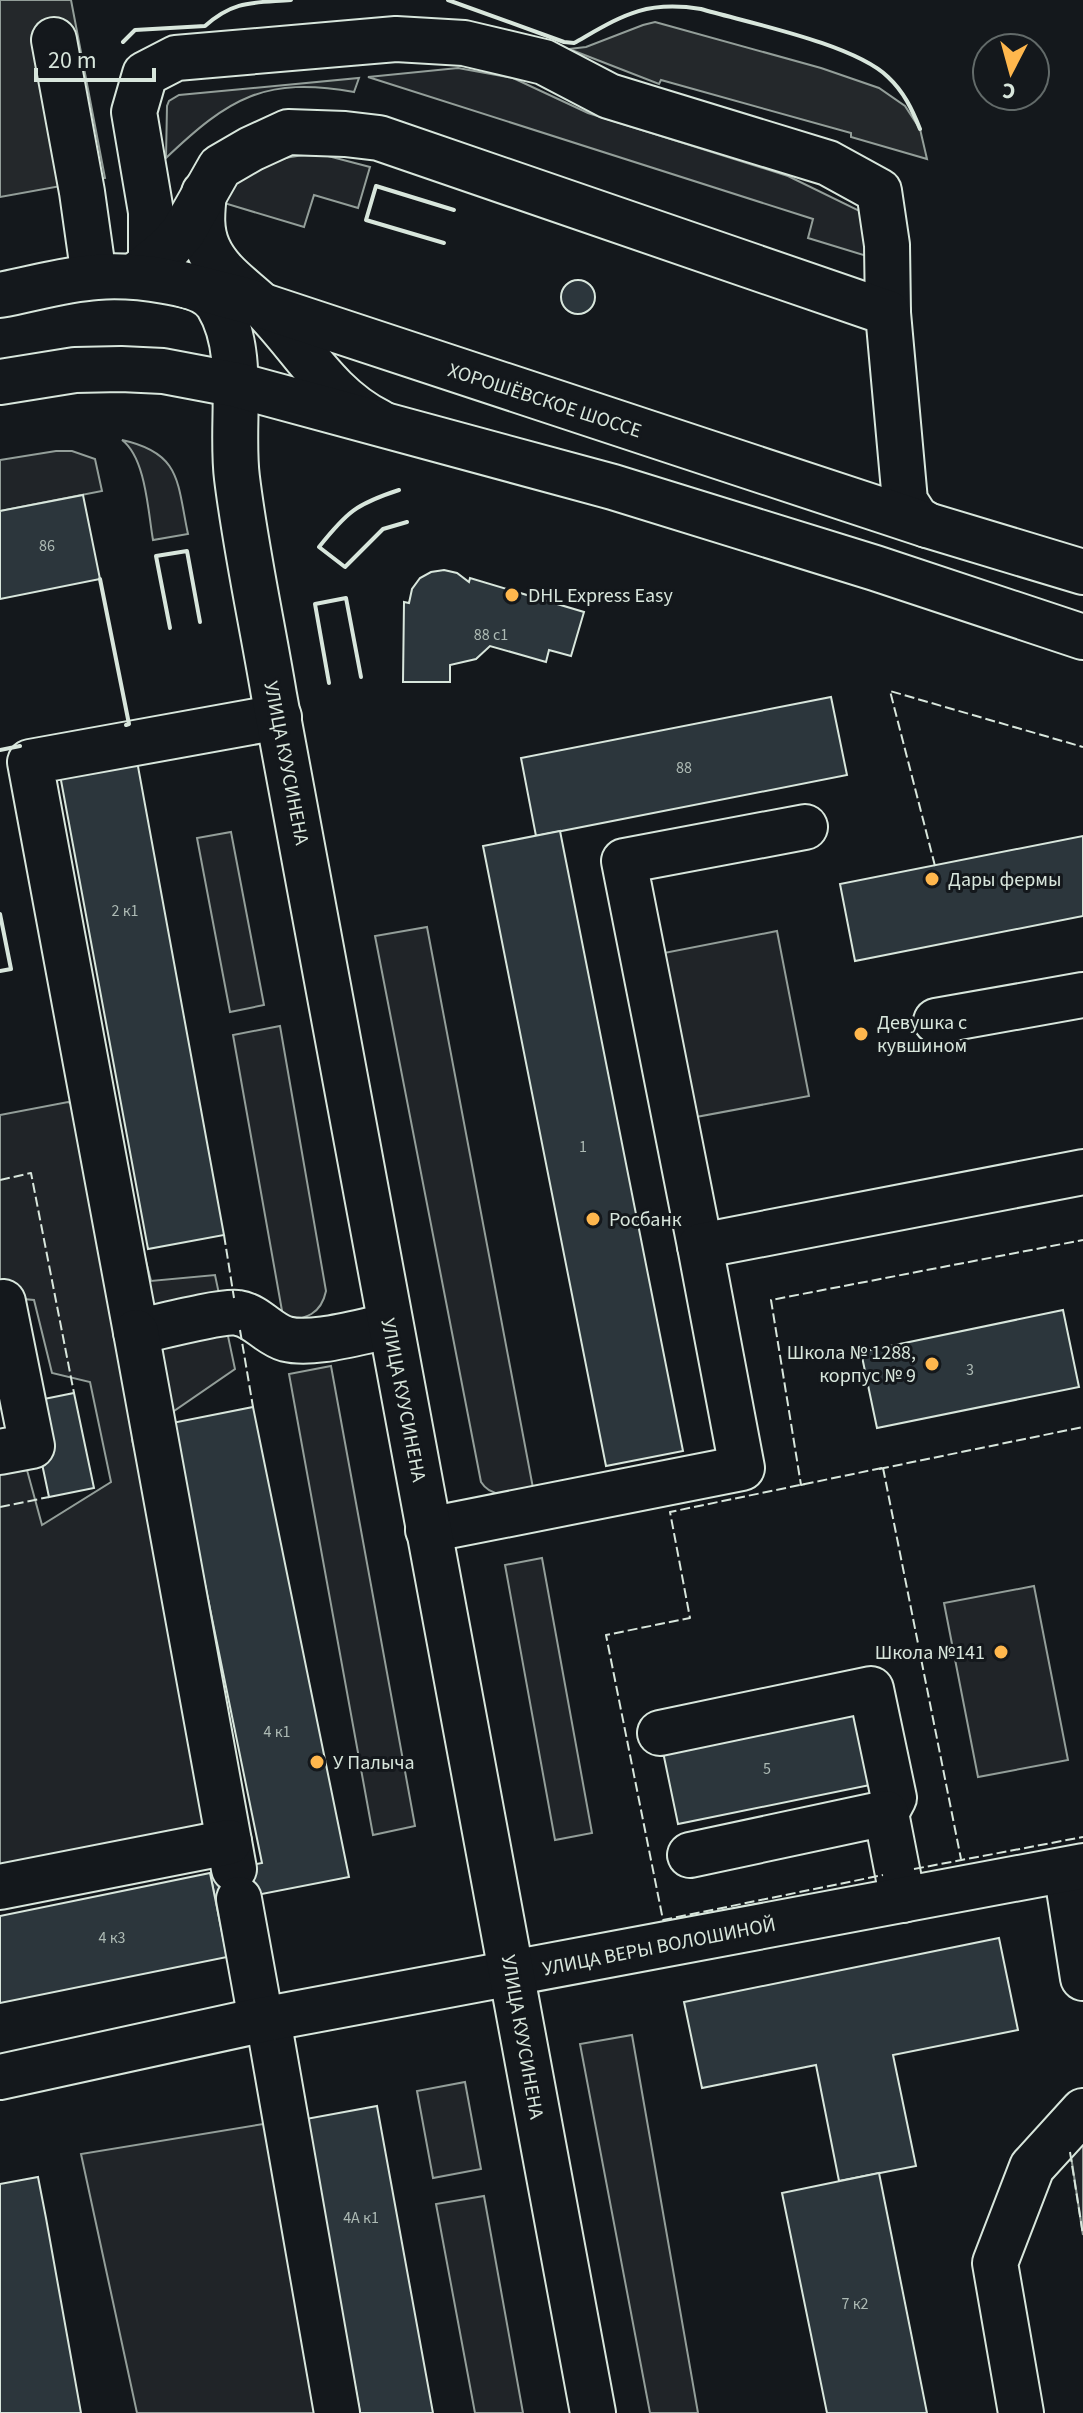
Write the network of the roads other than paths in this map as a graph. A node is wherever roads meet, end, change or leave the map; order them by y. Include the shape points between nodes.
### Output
1 (54, 40) dead end
2 (204, 193) junction
3 (139, 275) junction
4 (0, 295) edge
5 (888, 313) junction
6 (273, 319) junction
7 (0, 382) edge
8 (237, 385) junction
9 (389, 427) junction
10 (927, 525) junction
11 (1083, 572) edge
12 (1083, 637) edge
13 (279, 717) junction
14 (805, 827) dead end
15 (1083, 995) edge
16 (936, 1021) dead end
17 (1083, 1172) edge
18 (700, 1246) junction
19 (0, 1303) edge
20 (390, 1326) junction
21 (136, 1332) junction
22 (0, 1452) edge
23 (428, 1530) junction
24 (660, 1733) dead end
25 (886, 1813) junction
26 (690, 1855) dead end
27 (1074, 1868) edge
28 (234, 1870) junction
29 (0, 1887) edge
30 (903, 1900) junction
31 (511, 1974) junction
32 (1083, 1978) edge
33 (264, 2020) junction
34 (0, 2077) edge
35 (1083, 2111) edge
36 (337, 2413) edge
37 (593, 2413) edge
38 (1021, 2413) edge

1 - 3 main road via 82,192
2 - 3 main road via 183,232
2 - 5 main road via 220,167 288,132 379,138
2 - 6 main road via 201,218 208,248 230,279
3 - 4 main road
3 - 5 main road via 151,212 134,112 145,74 176,58 396,39 464,43 544,62 609,96 828,163 879,191 887,245
3 - 6 main road
3 - 8 main road via 211,296 233,352
5 - 10 main road via 905,501
6 - 8 main road
6 - 9 main road via 327,384 350,405
6 - 10 main road, ХОРОШЁВСКОЕ ШОССЕ via 365,341
7 - 8 main road via 121,369
8 - 9 main road
8 - 13 main road, УЛИЦА КУУСИНЕНА via 237,480
9 - 12 main road via 613,487
10 - 11 main road, ХОРОШЁВСКОЕ ШОССЕ
13 - 20 main road, УЛИЦА КУУСИНЕНА
13 - 21 main road via 30,762
14 - 18 main road via 624,861
15 - 16 main road
17 - 18 main road
18 - 23 main road via 742,1468
19 - 22 main road via 32,1446
20 - 21 main road via 289,1340 237,1312
20 - 23 main road, УЛИЦА КУУСИНЕНА
21 - 28 main road
23 - 31 main road, УЛИЦА КУУСИНЕНА
24 - 25 main road via 871,1689 894,1798
25 - 26 main road
25 - 30 main road
27 - 30 main road, УЛИЦА ВЕРЫ ВОЛОШИНОЙ
27 - 32 main road
28 - 29 main road
28 - 33 main road
30 - 31 main road, УЛИЦА ВЕРЫ ВОЛОШИНОЙ
31 - 33 main road, УЛИЦА ВЕРЫ ВОЛОШИНОЙ
31 - 37 main road, УЛИЦА КУУСИНЕНА
33 - 34 main road, УЛИЦА ВЕРЫ ВОЛОШИНОЙ
33 - 36 main road
35 - 38 main road via 1032,2167 995,2263

